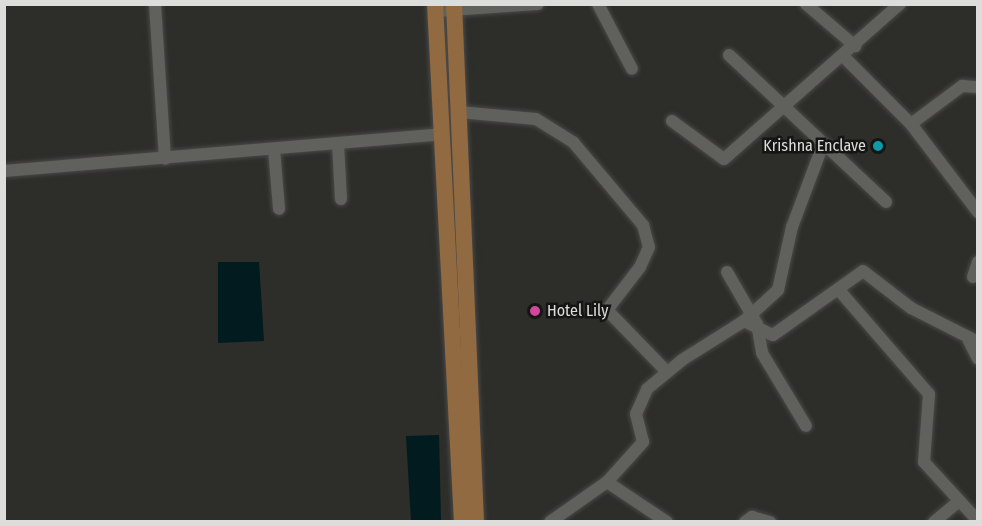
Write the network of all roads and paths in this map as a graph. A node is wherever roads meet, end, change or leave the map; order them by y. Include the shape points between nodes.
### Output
1 (156, 4) edge
2 (538, 4) edge
3 (598, 4) edge
4 (807, 4) edge
5 (900, 4) edge
6 (454, 5) edge
7 (435, 8) edge
8 (855, 46) junction
9 (729, 55) dead end
10 (844, 57) junction
11 (632, 69) dead end
12 (978, 87) edge
13 (785, 106) junction
14 (459, 112) junction
15 (672, 121) dead end
16 (911, 124) junction
17 (441, 134) junction
18 (338, 144) junction
19 (822, 147) junction
20 (274, 149) junction
21 (165, 159) junction
22 (4, 171) edge
23 (341, 200) dead end
24 (886, 202) dead end
25 (279, 209) dead end
26 (978, 212) edge
27 (978, 262) edge
28 (727, 272) dead end
29 (973, 277) dead end
30 (838, 289) junction
31 (750, 320) junction
32 (973, 342) edge
33 (978, 359) edge
34 (667, 372) junction
35 (806, 426) dead end
36 (607, 482) junction
37 (960, 501) junction
38 (978, 521) edge
39 (462, 522) edge
40 (476, 522) edge
41 (550, 522) edge
42 (667, 522) edge
43 (745, 522) edge
44 (770, 522) edge
45 (934, 522) edge

1 - 21 street
2 - 6 street
3 - 11 street
4 - 8 street
5 - 8 street
6 - 7 street
6 - 14 main road
7 - 17 main road
8 - 10 street
9 - 13 street
10 - 13 street
10 - 16 street
12 - 16 street via 962,86
13 - 15 street via 724,159
13 - 19 street
14 - 34 street via 536,119 573,142 643,225 649,247 640,267 607,310
14 - 40 main road
16 - 26 street
17 - 18 street
17 - 39 main road
18 - 20 street
18 - 23 street
19 - 24 street
19 - 31 street via 792,227 778,290
20 - 21 street
20 - 25 street
21 - 22 street
27 - 29 street
28 - 31 street
30 - 31 street via 773,335
30 - 32 street via 868,272 911,308
30 - 37 street via 929,394 924,462
31 - 34 street
31 - 35 street via 762,353
32 - 33 street
34 - 36 street via 639,404 636,414 643,442
36 - 41 street
36 - 42 street
37 - 38 street
37 - 45 street
43 - 44 street via 752,517

